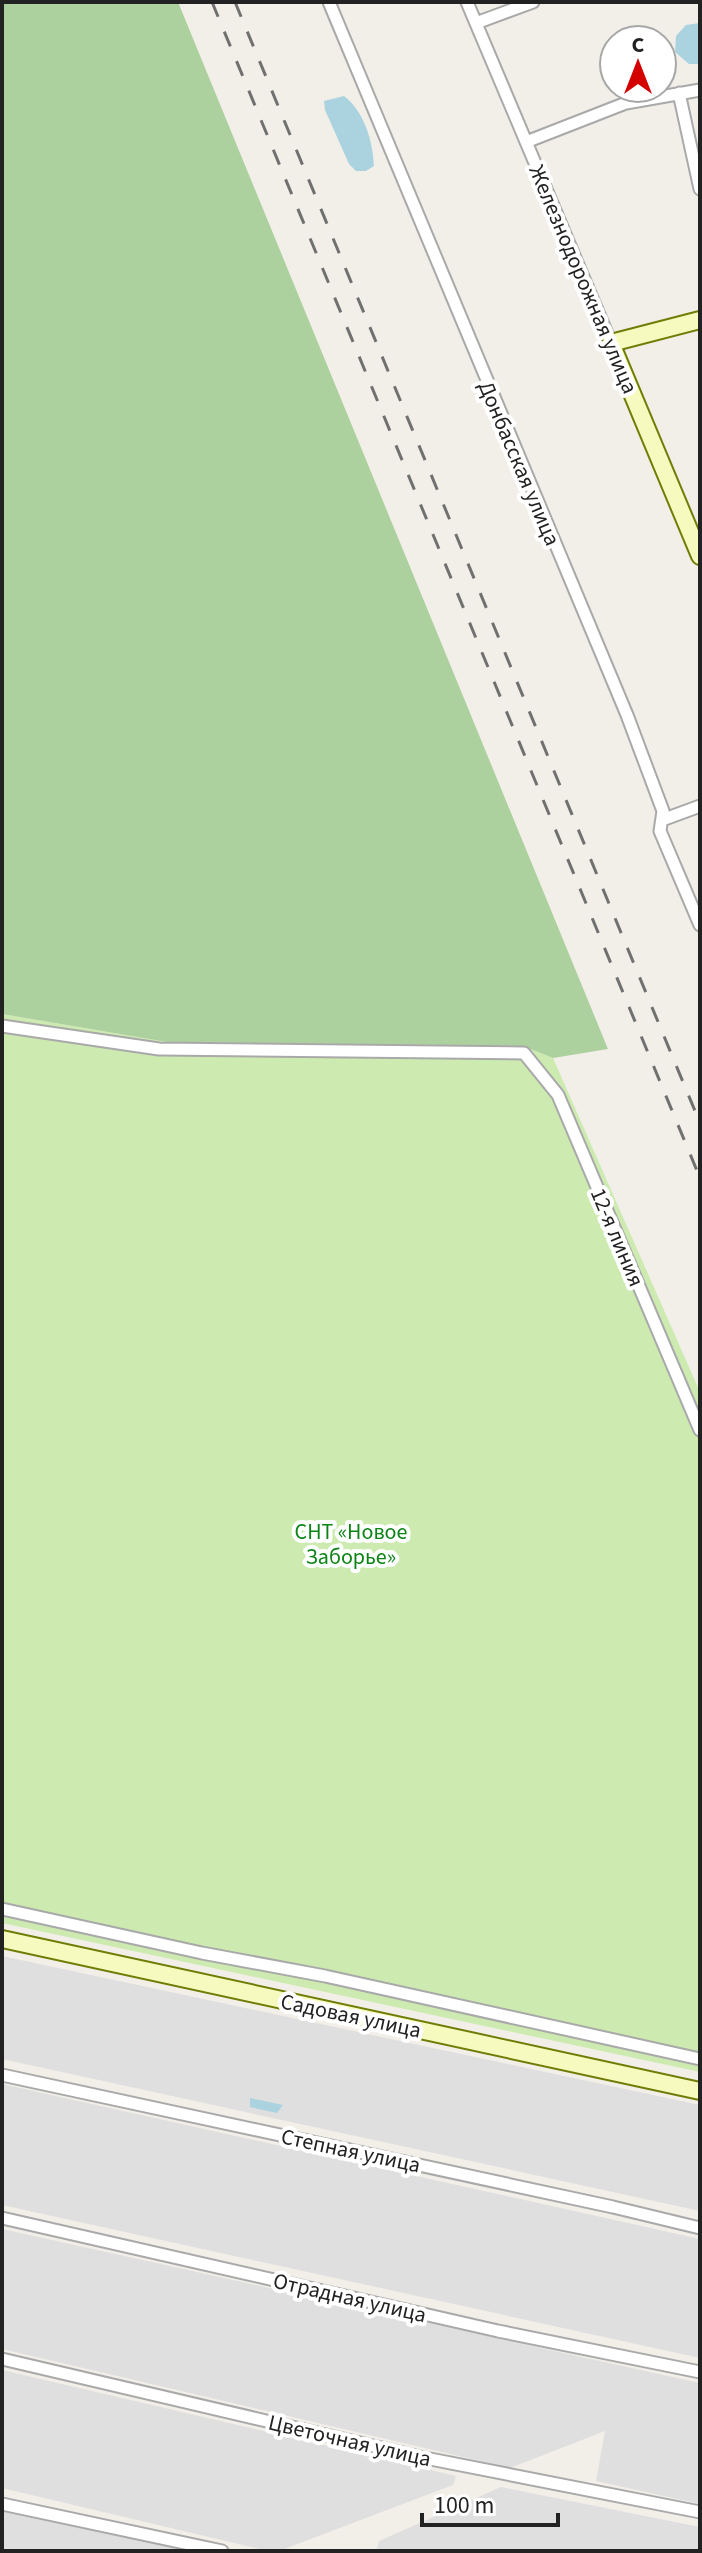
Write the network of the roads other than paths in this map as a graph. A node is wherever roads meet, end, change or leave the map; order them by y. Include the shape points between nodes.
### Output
1 (329, 2) edge
2 (467, 2) edge
3 (533, 2) edge
4 (476, 23) junction
5 (700, 90) edge
6 (679, 93) junction
7 (526, 142) junction
8 (700, 189) edge
9 (700, 320) edge
10 (611, 343) junction
11 (700, 556) edge
12 (700, 806) edge
13 (662, 820) junction
14 (700, 925) edge
15 (2, 1026) edge
16 (700, 1430) edge
17 (2, 1909) edge
18 (2, 1939) edge
19 (700, 2059) edge
20 (2, 2075) edge
21 (700, 2091) edge
22 (2, 2218) edge
23 (700, 2228) edge
24 (2, 2359) edge
25 (700, 2372) edge
26 (2, 2504) edge
27 (700, 2512) edge
28 (222, 2551) edge

1 - 13 street, Донбасская улица via 627,715
2 - 4 street, Железнодорожная улица
3 - 4 street
4 - 7 street, Железнодорожная улица
5 - 6 street
6 - 7 street via 626,103
6 - 8 street
7 - 10 street, Железнодорожная улица
9 - 10 main road
10 - 11 main road, Железнодорожная улица
12 - 13 street
13 - 14 street, Донбасская улица via 660,831
15 - 16 street, 12-я линия via 159,1049 524,1053 558,1095
17 - 19 street
18 - 21 main road, Садовая улица
20 - 23 street, Степная улица
22 - 25 street, Отрадная улица
24 - 27 street, Цветочная улица via 420,2457
26 - 28 street

